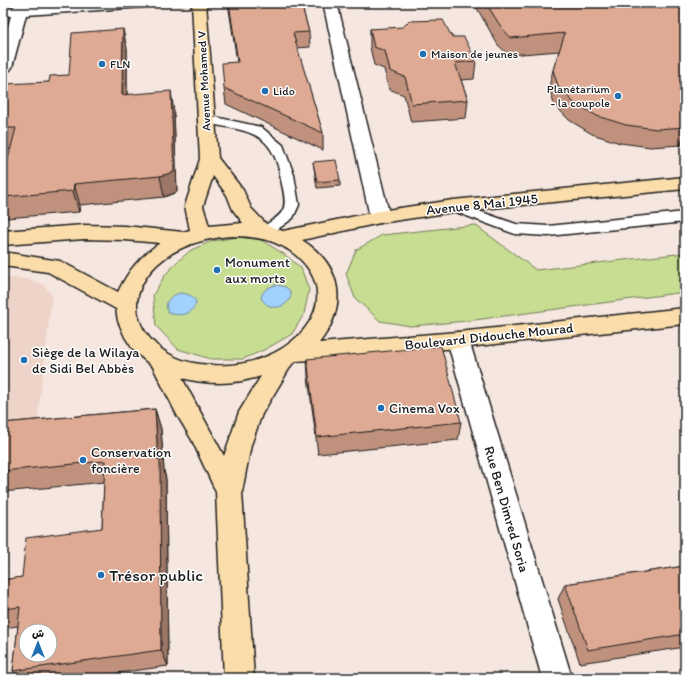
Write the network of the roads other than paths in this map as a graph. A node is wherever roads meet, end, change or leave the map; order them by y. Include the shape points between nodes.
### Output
1 (144, 3) edge
2 (200, 3) edge
3 (330, 3) edge
4 (21, 7) edge
5 (3, 12) edge
6 (4, 67) dead end
7 (206, 119) junction
8 (209, 160) junction
9 (685, 183) edge
10 (453, 206) junction
11 (685, 216) edge
12 (380, 217) junction
13 (269, 234) junction
14 (192, 236) junction
15 (3, 238) edge
16 (3, 259) edge
17 (126, 306) junction
18 (685, 316) edge
19 (458, 340) junction
20 (288, 355) junction
21 (162, 362) junction
22 (229, 492) junction
23 (239, 678) edge
24 (557, 678) edge

1 - 4 street
2 - 7 main road, Avenue Mohamed V
3 - 12 street
4 - 5 street
4 - 6 street
7 - 8 main road, Avenue Mohamed V
7 - 13 lane via 257,130 278,145 292,205 288,215
8 - 13 main road via 236,194 243,210
8 - 14 main road via 194,206
9 - 10 main road, Avenue 8 Mai 1945
10 - 11 lane via 514,229 528,231
10 - 12 main road, Avenue 8 Mai 1945
12 - 13 main road, Avenue 8 Mai 1945
13 - 14 main road via 231,229
13 - 20 main road via 301,248 315,260 328,285 325,314 318,328 307,341
14 - 15 main road via 84,232
14 - 17 main road via 165,248 141,269 129,289
16 - 17 main road via 53,266
17 - 21 main road via 129,326 142,346
18 - 19 main road, Boulevard Didouche Mourad
19 - 20 main road, Boulevard Didouche Mourad
19 - 24 street, Rue Ben Dimred Soria
20 - 21 main road via 265,366 244,372 222,374 187,370
20 - 22 main road via 251,412 239,446
21 - 22 main road via 202,435
22 - 23 main road

